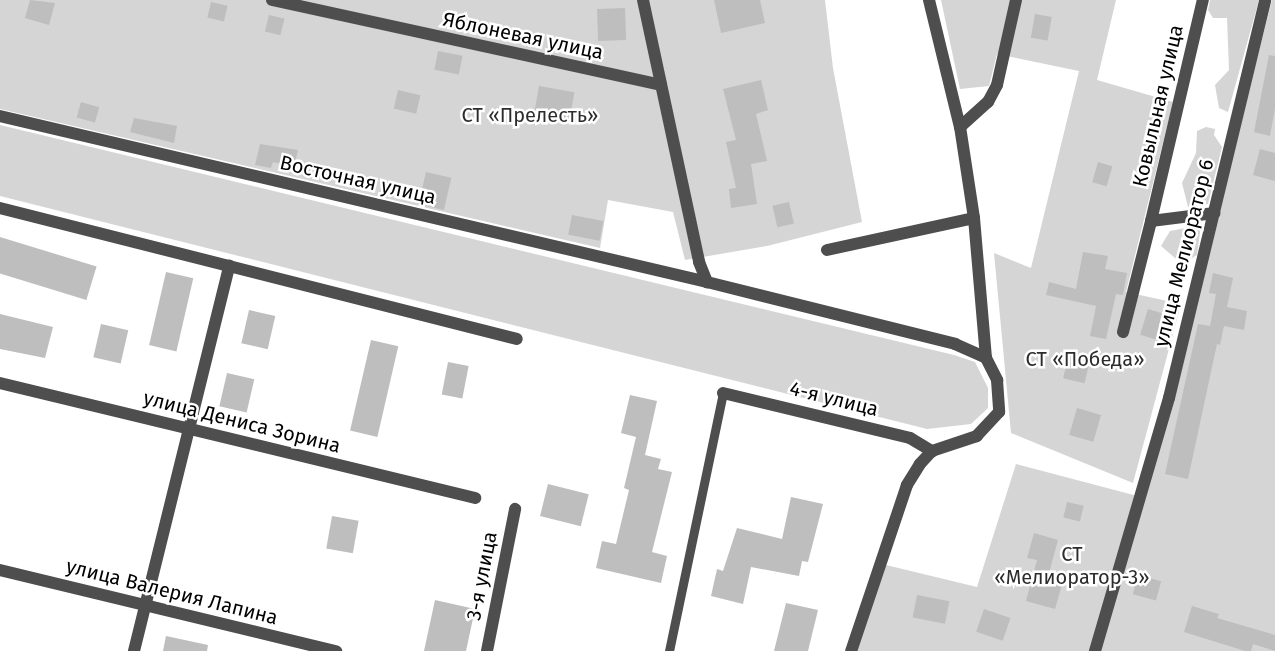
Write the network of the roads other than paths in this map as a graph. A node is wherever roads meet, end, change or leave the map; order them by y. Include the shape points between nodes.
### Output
1 (272, 0) edge
2 (643, 0) edge
3 (929, 0) edge
4 (1016, 0) edge
5 (1203, 0) edge
6 (1265, 0) edge
7 (661, 85) junction
8 (0, 116) edge
9 (961, 133) junction
10 (0, 208) edge
11 (1214, 213) junction
12 (974, 218) junction
13 (1151, 220) junction
14 (827, 250) dead end
15 (229, 266) junction
16 (707, 282) junction
17 (1123, 332) dead end
18 (518, 339) dead end
19 (986, 358) junction
20 (0, 383) edge
21 (723, 393) joint
22 (189, 430) junction
23 (932, 451) junction
24 (475, 498) dead end
25 (515, 509) dead end
26 (0, 570) edge
27 (145, 605) junction
28 (134, 651) edge
29 (336, 651) edge
30 (487, 651) edge
31 (669, 651) edge
32 (850, 651) edge
33 (1095, 651) edge

1 - 7 street, Яблоневая улица
2 - 7 street
3 - 9 street
4 - 9 street via 998,85
5 - 13 street, Ковыльная улица
6 - 11 street, улица Мелиоратор 6
7 - 16 street via 699,262
8 - 16 street, Восточная улица
9 - 12 street
10 - 15 street
11 - 13 street
11 - 33 street, улица Мелиоратор 6 via 1169,398
12 - 14 street
12 - 19 street
13 - 17 street, Ковыльная улица
15 - 18 street
15 - 22 street
16 - 19 street, Восточная улица via 955,344
19 - 23 street via 997,380 999,412 977,436
20 - 22 street, улица Дениса Зорина
21 - 23 street, 4-я улица via 910,438
21 - 31 lane
22 - 24 street, улица Дениса Зорина
22 - 27 street
23 - 32 street via 908,485
25 - 30 street, 3-я улица
26 - 27 street, улица Валерия Лапина
27 - 28 street
27 - 29 street, улица Валерия Лапина

